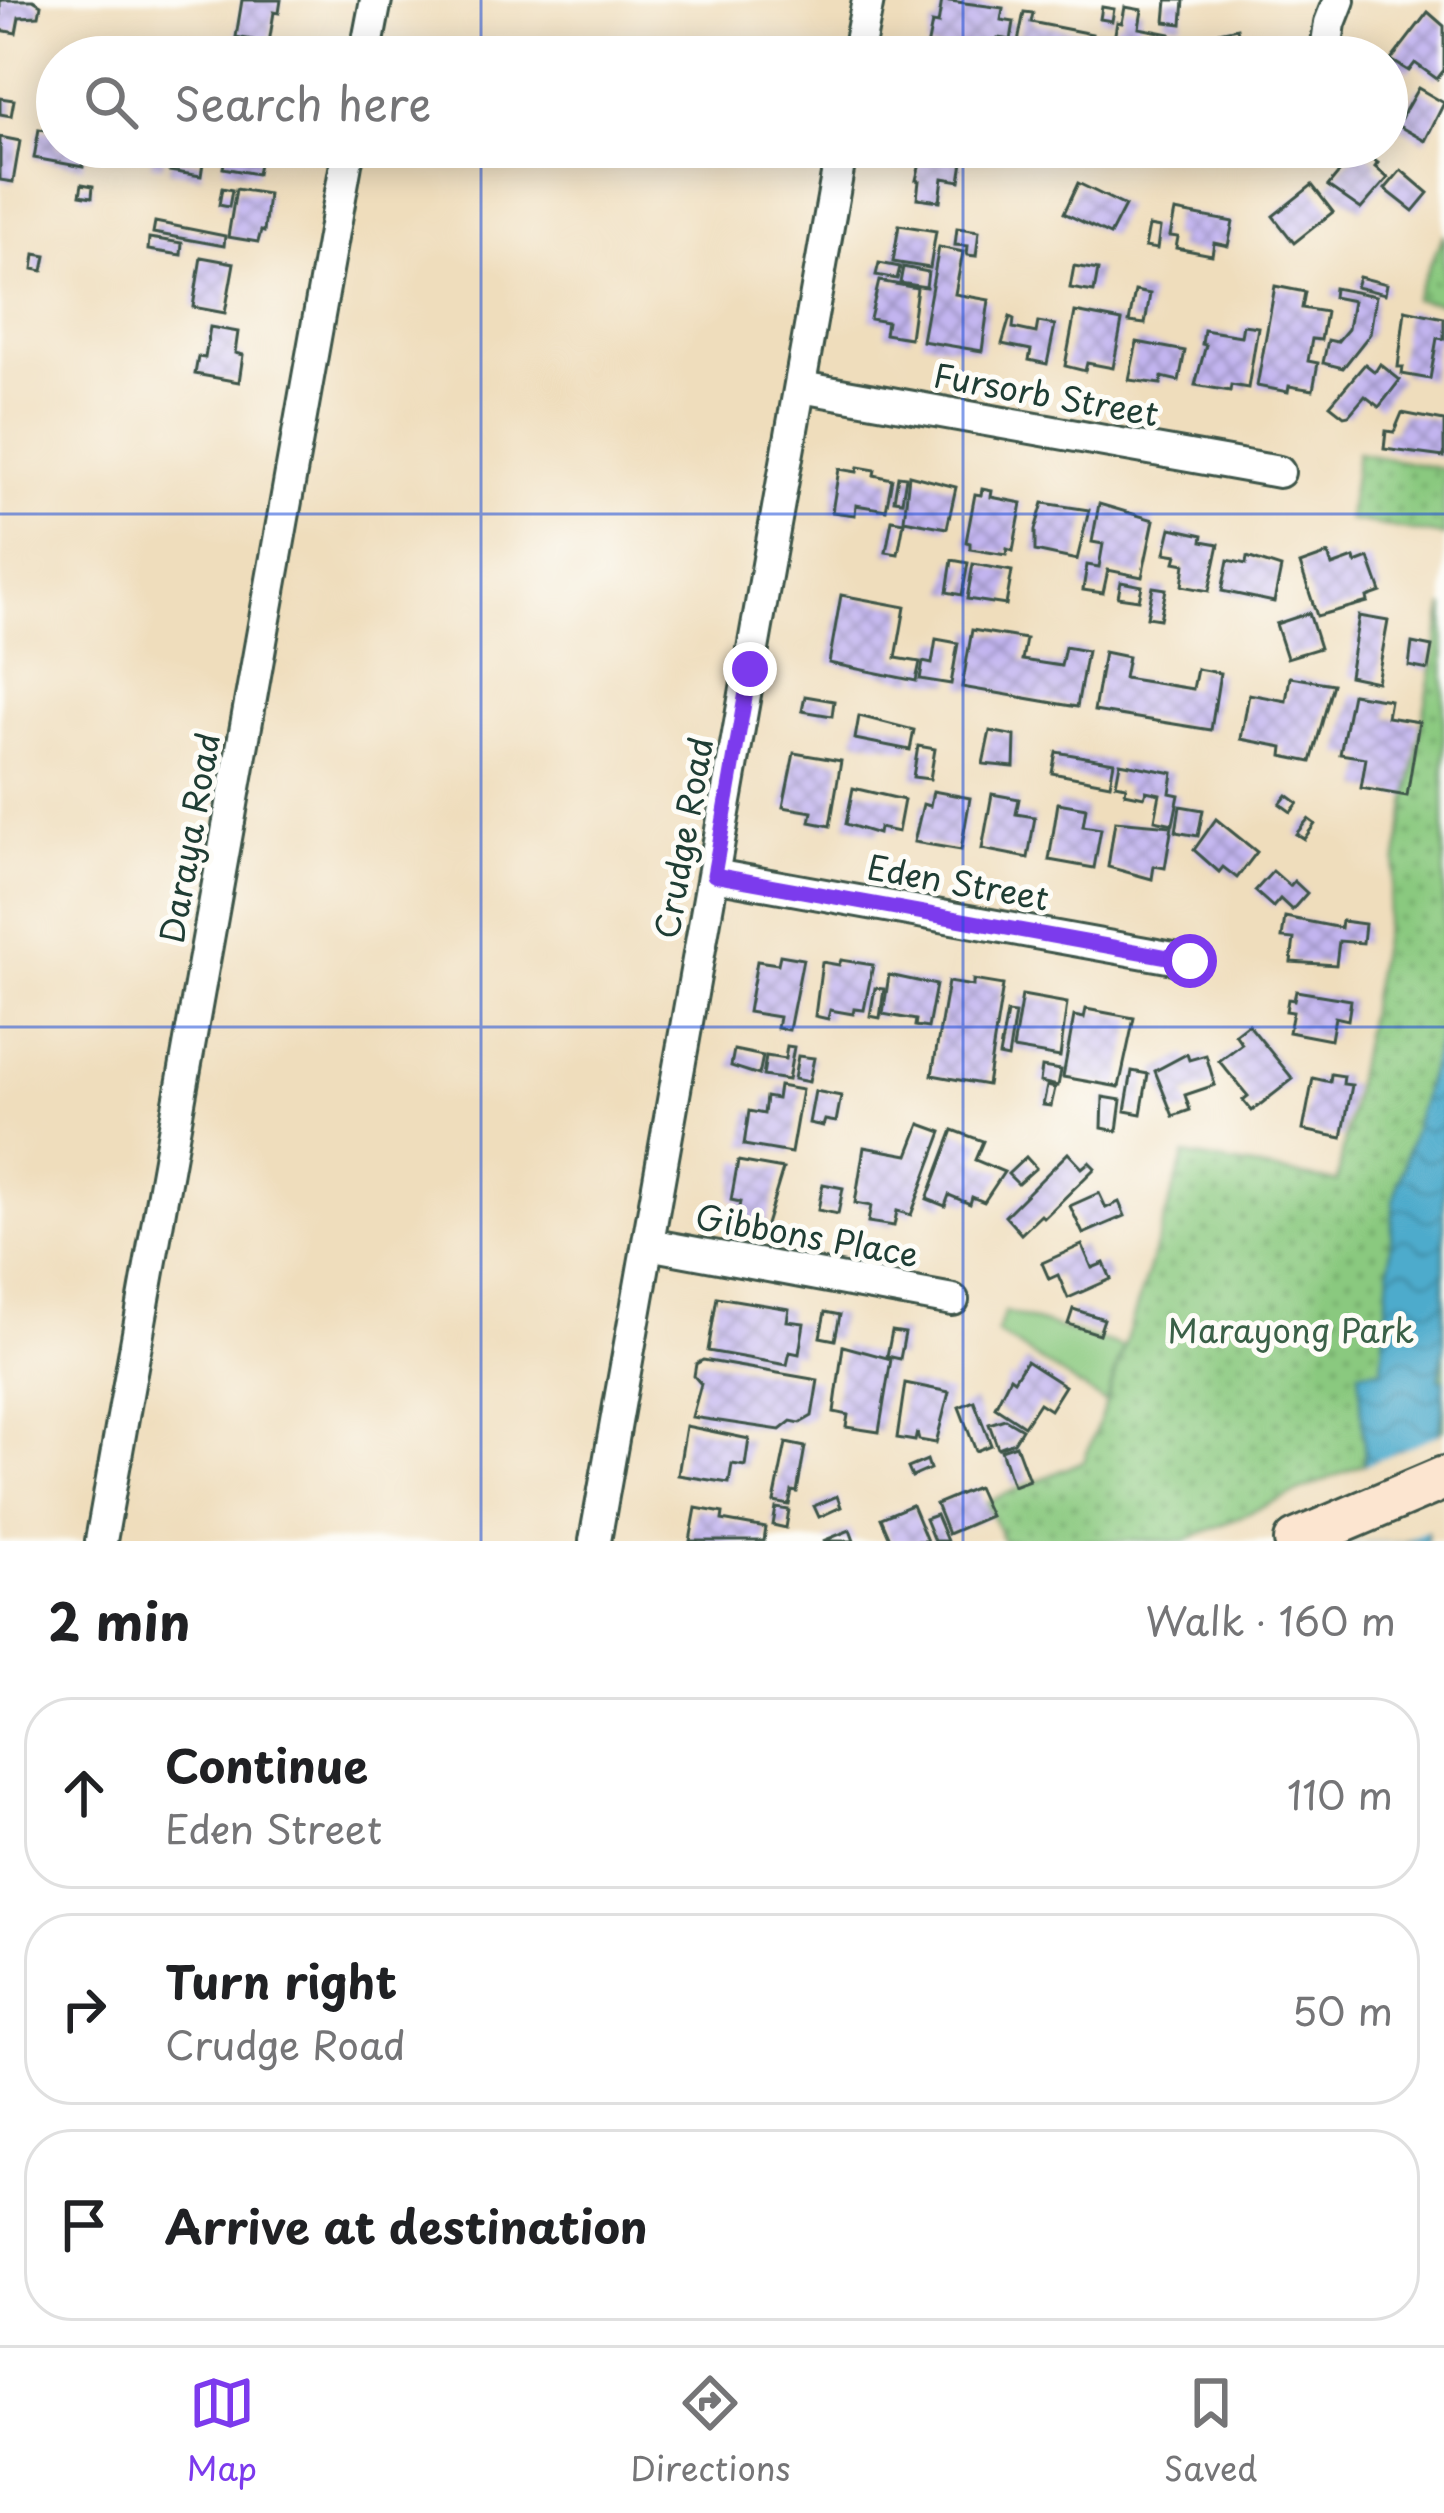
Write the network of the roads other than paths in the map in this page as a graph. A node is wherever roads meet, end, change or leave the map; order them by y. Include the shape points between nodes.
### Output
1 (376, 0) edge
2 (868, 0) edge
3 (1339, 0) edge
4 (369, 36) edge
5 (861, 36) edge
6 (1330, 36) edge
7 (345, 168) edge
8 (838, 168) edge
9 (801, 387) junction
10 (1279, 472) dead end
11 (714, 875) junction
12 (1190, 961) dead end
13 (648, 1244) junction
14 (953, 1300) dead end
15 (1441, 1479) edge
16 (101, 1541) edge
17 (595, 1541) edge
18 (1296, 1541) edge

1 - 4 street
2 - 5 street
3 - 6 street
7 - 16 street, Daraya Road
8 - 9 street, Crudge Road
9 - 10 street, Fursorb Street
9 - 11 street, Crudge Road
11 - 12 street, Eden Street
11 - 13 street, Crudge Road
13 - 14 street, Gibbons Place
13 - 17 street, Crudge Road
15 - 18 street

